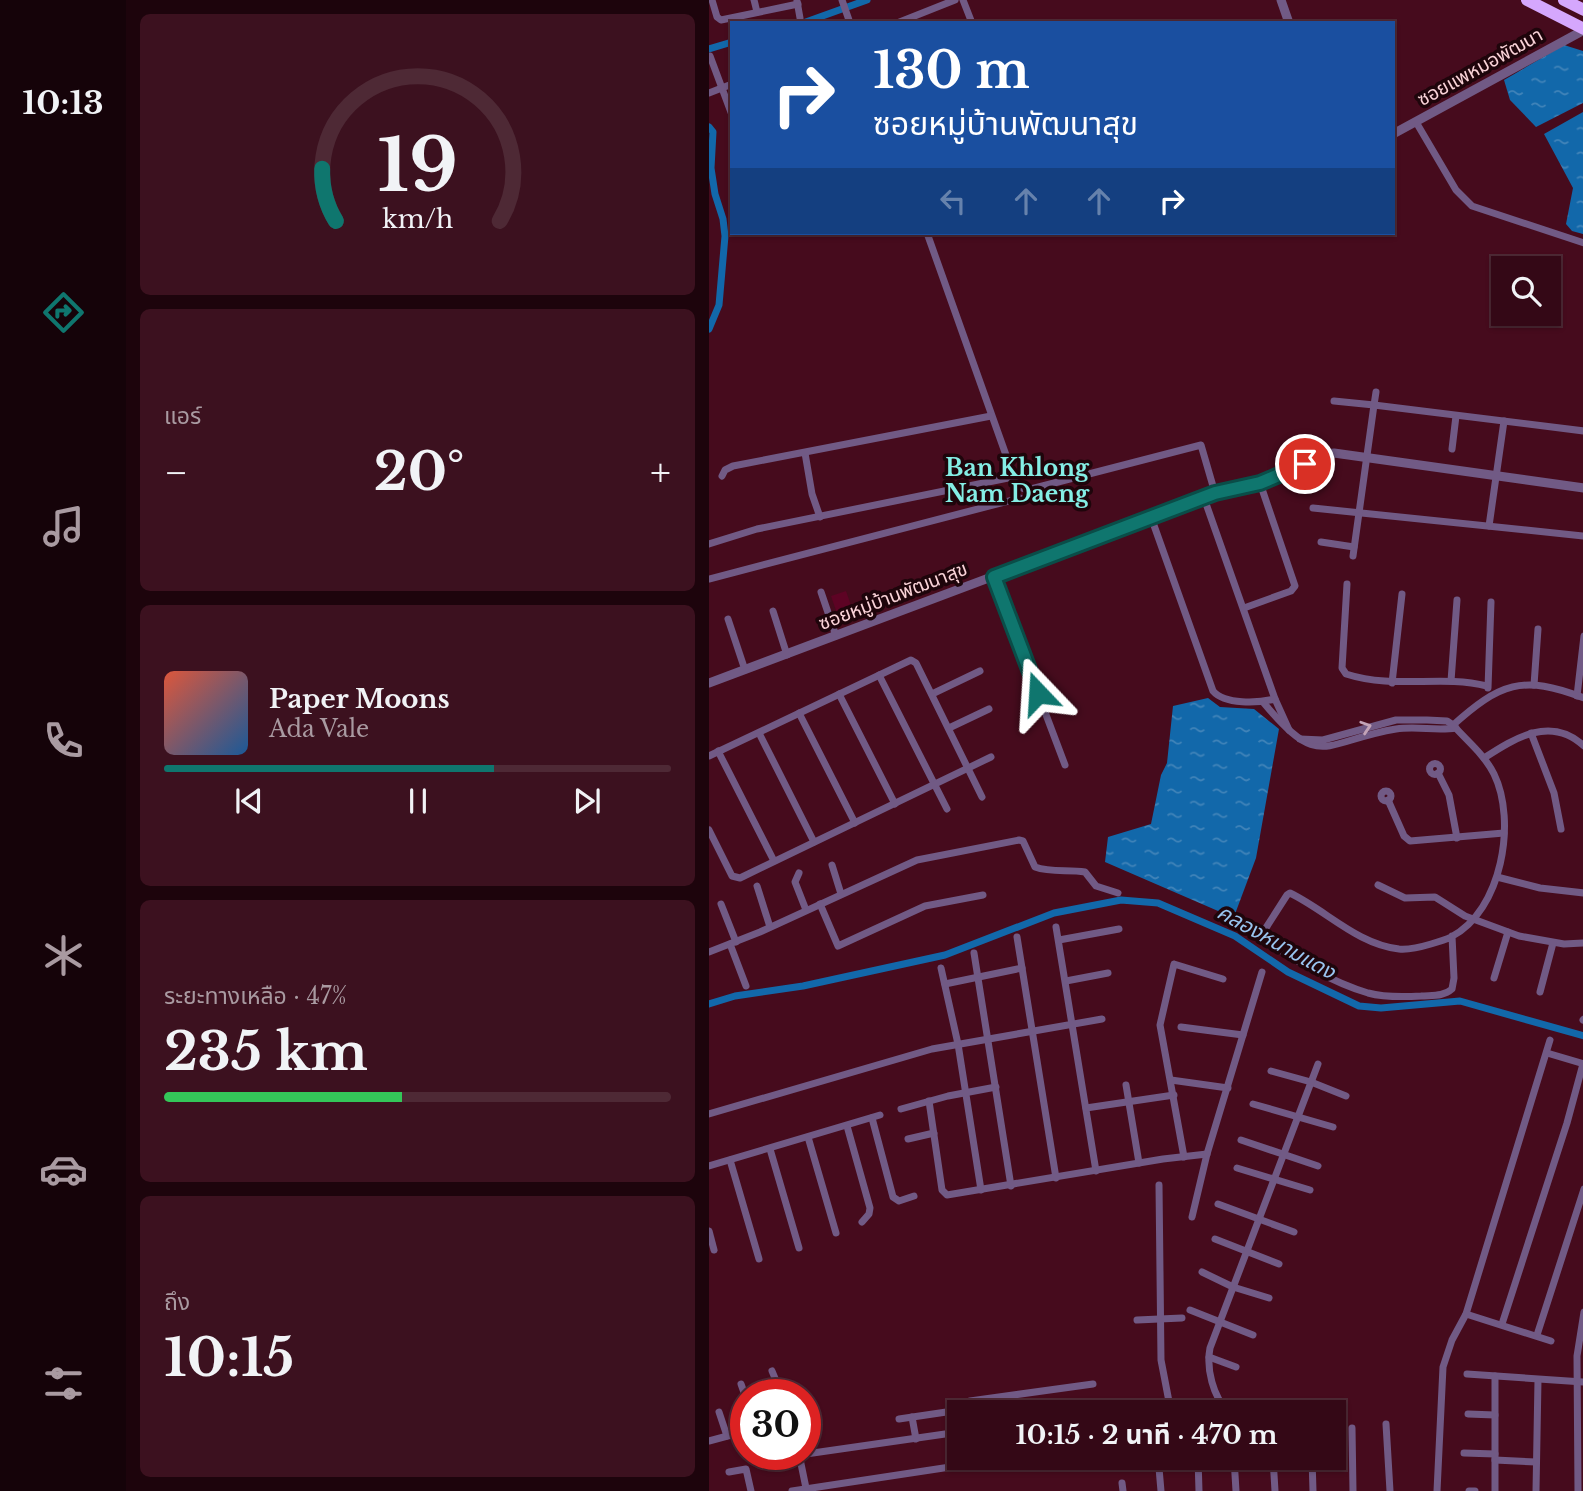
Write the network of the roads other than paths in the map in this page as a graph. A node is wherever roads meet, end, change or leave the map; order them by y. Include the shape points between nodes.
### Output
1 (712, 0) edge
2 (754, 0) edge
3 (955, 0) edge
4 (963, 0) edge
5 (1281, 0) edge
6 (1527, 0) edge
7 (1564, 0) edge
8 (843, 1) edge
9 (797, 2) edge
10 (1583, 10) edge
11 (757, 12) junction
12 (800, 18) dead end
13 (849, 20) edge
14 (902, 21) edge
15 (971, 21) edge
16 (1288, 21) edge
17 (1583, 29) edge
18 (710, 56) edge
19 (730, 85) edge
20 (721, 88) junction
21 (709, 93) edge
22 (730, 111) edge
23 (1416, 122) junction
24 (1395, 133) edge
25 (928, 235) edge
26 (1583, 243) edge
27 (1376, 393) dead end
28 (1334, 401) dead end
29 (1375, 405) junction
30 (991, 416) junction
31 (1456, 416) junction
32 (1504, 421) junction
33 (1583, 430) edge
34 (1452, 449) dead end
35 (805, 453) junction
36 (1367, 459) junction
37 (721, 476) dead end
38 (1497, 476) junction
39 (1013, 477) junction
40 (1260, 483) junction
41 (1583, 488) edge
42 (1215, 493) junction
43 (1020, 498) dead end
44 (1204, 498) junction
45 (1313, 508) dead end
46 (1358, 513) junction
47 (820, 517) junction
48 (1151, 517) junction
49 (1489, 526) junction
50 (1583, 536) edge
51 (1321, 542) dead end
52 (709, 544) edge
53 (1354, 547) junction
54 (1353, 556) dead end
55 (994, 577) junction
56 (709, 579) edge
57 (1347, 584) dead end
58 (821, 592) dead end
59 (1401, 594) dead end
60 (1457, 600) dead end
61 (1491, 602) dead end
62 (1244, 608) junction
63 (773, 611) dead end
64 (728, 619) dead end
65 (1538, 629) dead end
66 (836, 636) junction
67 (1583, 636) edge
68 (787, 654) junction
69 (745, 669) junction
70 (980, 671) dead end
71 (879, 675) junction
72 (1451, 681) junction
73 (709, 683) edge
74 (1392, 683) junction
75 (1534, 685) junction
76 (1487, 686) junction
77 (839, 694) junction
78 (932, 694) junction
79 (1489, 696) junction
80 (1580, 697) edge
81 (1275, 699) junction
82 (1263, 702) junction
83 (989, 709) dead end
84 (799, 713) junction
85 (949, 728) junction
86 (1454, 728) junction
87 (1289, 730) junction
88 (759, 733) junction
89 (1531, 733) junction
90 (1583, 746) edge
91 (718, 751) junction
92 (709, 756) edge
93 (991, 757) dead end
94 (1484, 758) junction
95 (1065, 765) dead end
96 (969, 769) junction
97 (1438, 773) dead end
98 (934, 785) junction
99 (982, 797) dead end
100 (1389, 800) dead end
101 (895, 804) junction
102 (947, 809) dead end
103 (855, 823) junction
104 (1561, 829) dead end
105 (709, 830) edge
106 (1504, 833) junction
107 (1457, 838) junction
108 (814, 842) junction
109 (774, 861) junction
110 (832, 865) dead end
111 (799, 873) dead end
112 (1497, 877) junction
113 (757, 886) dead end
114 (1377, 886) dead end
115 (1118, 893) dead end
116 (1583, 893) edge
117 (841, 894) junction
118 (983, 895) dead end
119 (721, 904) dead end
120 (820, 904) junction
121 (806, 910) junction
122 (1473, 919) junction
123 (770, 927) junction
124 (1056, 927) dead end
125 (1119, 929) dead end
126 (1508, 932) junction
127 (1452, 936) junction
128 (1017, 937) dead end
129 (1059, 940) junction
130 (733, 943) junction
131 (1553, 943) junction
132 (1583, 943) edge
133 (709, 952) edge
134 (974, 953) dead end
135 (941, 968) dead end
136 (1022, 968) junction
137 (1261, 972) dead end
138 (1108, 973) dead end
139 (978, 976) junction
140 (1494, 978) dead end
141 (1222, 979) dead end
142 (1065, 981) junction
143 (945, 984) junction
144 (746, 986) dead end
145 (1540, 992) dead end
146 (1102, 1019) dead end
147 (1072, 1024) junction
148 (1181, 1027) dead end
149 (1033, 1030) junction
150 (1243, 1035) junction
151 (988, 1038) junction
152 (1550, 1040) dead end
153 (957, 1044) junction
154 (1547, 1053) junction
155 (1318, 1063) dead end
156 (1583, 1064) edge
157 (1271, 1071) dead end
158 (1171, 1080) junction
159 (1311, 1082) junction
160 (1126, 1085) dead end
161 (996, 1087) junction
162 (1228, 1088) junction
163 (965, 1093) junction
164 (1173, 1095) junction
165 (1346, 1096) dead end
166 (929, 1101) junction
167 (1128, 1102) junction
168 (1253, 1104) dead end
169 (1086, 1108) junction
170 (901, 1109) dead end
171 (709, 1114) edge
172 (1298, 1116) junction
173 (847, 1126) junction
174 (1333, 1127) dead end
175 (934, 1133) junction
176 (808, 1138) junction
177 (908, 1139) dead end
178 (1241, 1140) dead end
179 (770, 1149) junction
180 (1207, 1154) junction
181 (1283, 1155) junction
182 (1184, 1157) junction
183 (730, 1160) junction
184 (1139, 1163) junction
185 (709, 1166) edge
186 (1318, 1166) dead end
187 (1237, 1168) dead end
188 (1096, 1171) junction
189 (1056, 1178) junction
190 (1275, 1178) junction
191 (1159, 1185) dead end
192 (1011, 1186) junction
193 (1583, 1189) edge
194 (981, 1190) junction
195 (1310, 1190) dead end
196 (914, 1196) dead end
197 (1218, 1203) dead end
198 (1192, 1217) dead end
199 (1259, 1220) junction
200 (862, 1222) dead end
201 (709, 1231) edge
202 (1294, 1232) dead end
203 (836, 1233) dead end
204 (1215, 1239) dead end
205 (799, 1248) dead end
206 (714, 1250) dead end
207 (1246, 1252) junction
208 (759, 1259) dead end
209 (1279, 1264) dead end
210 (1202, 1272) dead end
211 (1233, 1287) junction
212 (1269, 1298) dead end
213 (1190, 1310) dead end
214 (1583, 1312) edge
215 (1466, 1314) junction
216 (1159, 1318) junction
217 (1182, 1318) dead end
218 (1137, 1320) dead end
219 (1220, 1321) junction
220 (1502, 1324) junction
221 (1253, 1335) dead end
222 (1537, 1335) junction
223 (1551, 1341) dead end
224 (1208, 1357) junction
225 (1236, 1367) dead end
226 (772, 1371) dead end
227 (1467, 1374) dead end
228 (1495, 1376) junction
229 (775, 1379) edge
230 (1538, 1380) junction
231 (1580, 1382) edge
232 (1093, 1384) dead end
233 (977, 1400) edge
234 (1168, 1400) edge
235 (1219, 1400) edge
236 (719, 1412) dead end
237 (947, 1413) edge
238 (1468, 1414) dead end
239 (1495, 1415) junction
240 (912, 1417) junction
241 (899, 1419) dead end
242 (1386, 1424) dead end
243 (1352, 1428) dead end
244 (947, 1434) edge
245 (730, 1435) edge
246 (727, 1436) junction
247 (916, 1439) junction
248 (709, 1441) edge
249 (821, 1452) edge
250 (1464, 1453) dead end
251 (1495, 1457) junction
252 (1536, 1462) junction
253 (1581, 1463) edge
254 (947, 1465) edge
255 (802, 1470) edge
256 (1159, 1470) edge
257 (1198, 1470) edge
258 (1235, 1470) edge
259 (1274, 1470) edge
260 (1312, 1470) edge
261 (729, 1472) dead end
262 (806, 1488) junction
263 (752, 1491) edge
264 (792, 1491) edge
265 (1161, 1491) edge
266 (1199, 1491) edge
267 (1236, 1491) edge
268 (1275, 1491) edge
269 (1313, 1491) edge
270 (1353, 1491) edge
271 (1390, 1491) edge
272 (1437, 1491) edge
273 (1469, 1491) edge
274 (1475, 1491) edge
275 (1495, 1491) edge
276 (1536, 1491) edge
277 (1578, 1491) edge

1 - 11 street via 718,19
2 - 11 street
3 - 14 street
4 - 15 street
5 - 16 street
6 - 17 highway
7 - 10 highway
8 - 13 street
9 - 11 street
9 - 12 street
17 - 23 street, ซอยแพหมอพัฒนา
18 - 20 street
19 - 20 street
20 - 21 street
20 - 22 street
23 - 24 street, ซอยแพหมอพัฒนา
23 - 26 street via 1456,190 1472,206
25 - 30 street
27 - 29 street
28 - 29 street
29 - 31 street
29 - 36 street
30 - 35 street
30 - 39 street
31 - 32 street
31 - 34 street
32 - 33 street
32 - 38 street
35 - 37 street via 733,466
35 - 47 street
36 - 38 street, ซอยหมู่บ้านพัฒนาสุข
36 - 40 street, ซอยหมู่บ้านพัฒนาสุข via 1327,454
36 - 46 street
38 - 41 street, ซอยหมู่บ้านพัฒนาสุข
38 - 49 street
39 - 42 street via 1017,486 1027,490 1201,445
39 - 47 street
40 - 42 street, ซอยหมู่บ้านพัฒนาสุข
40 - 62 street via 1295,586
42 - 44 street, ซอยหมู่บ้านพัฒนาสุข
43 - 56 street
44 - 48 street, ซอยหมู่บ้านพัฒนาสุข
44 - 62 street
45 - 46 street
46 - 49 street
46 - 53 street
47 - 52 street
48 - 55 street, ซอยหมู่บ้านพัฒนาสุข
48 - 82 street via 1214,691 1224,699
49 - 50 street
51 - 53 street
53 - 54 street
55 - 66 street, ซอยหมู่บ้านพัฒนาสุข
55 - 95 street
57 - 74 street via 1344,671 1364,680
58 - 66 street
59 - 74 street
60 - 72 street
61 - 76 street
62 - 81 street
63 - 68 street
64 - 69 street
65 - 75 street
66 - 68 street, ซอยหมู่บ้านพัฒนาสุข
67 - 80 street
68 - 69 street, ซอยหมู่บ้านพัฒนาสุข
69 - 73 street, ซอยหมู่บ้านพัฒนาสุข
70 - 78 street
71 - 77 street
71 - 78 street via 914,661
71 - 98 street
72 - 74 street
72 - 76 street
75 - 79 street
75 - 80 street
76 - 79 street
77 - 84 street
77 - 101 street
78 - 85 street
79 - 86 street
81 - 82 street
81 - 87 street
82 - 87 street
83 - 85 street
84 - 88 street
84 - 103 street
85 - 96 street
86 - 87 street via 1395,730 1330,747 1313,746
86 - 94 street
88 - 91 street
88 - 108 street
89 - 90 street via 1557,732
89 - 94 street
89 - 104 street via 1554,793
91 - 92 street
91 - 109 street
93 - 96 street
94 - 106 street via 1501,793
96 - 98 street
96 - 99 street
97 - 107 street via 1449,795
98 - 101 street
98 - 102 street
100 - 107 street via 1407,840
101 - 103 street
103 - 108 street
105 - 109 street via 736,879
106 - 107 street
106 - 112 street
108 - 109 street
110 - 117 street
111 - 121 street via 795,882
112 - 116 street
112 - 122 street
113 - 123 street
114 - 122 street via 1405,898 1435,897
115 - 117 street via 1096,886 1085,872 1035,867 1022,840 925,857
117 - 120 street
118 - 120 street via 932,904 838,946
119 - 130 street
120 - 121 street
121 - 123 street
122 - 126 street
122 - 127 street
123 - 130 street
124 - 129 street
125 - 129 street
126 - 131 street
126 - 140 street
127 - 127 street via 1403,949 1379,944 1291,893 1262,936 1355,988 1370,994 1411,996 1444,994 1452,989
128 - 136 street
129 - 142 street
130 - 133 street
130 - 144 street
131 - 132 street
131 - 145 street
134 - 139 street
135 - 143 street
136 - 139 street
136 - 149 street
137 - 150 street
138 - 142 street
139 - 143 street
139 - 151 street
141 - 158 street via 1179,964 1172,967 1160,1025
142 - 147 street
143 - 153 street
146 - 147 street
147 - 149 street
147 - 169 street
148 - 150 street
149 - 151 street
149 - 189 street
150 - 162 street
151 - 153 street
151 - 161 street
152 - 154 street
153 - 163 street
153 - 171 street
154 - 156 street
154 - 215 street
155 - 159 street
156 - 220 street
157 - 159 street
158 - 162 street
158 - 164 street
159 - 165 street
159 - 172 street
160 - 167 street
161 - 163 street
161 - 192 street
162 - 180 street
163 - 166 street
163 - 194 street
164 - 167 street
164 - 182 street
166 - 170 street
166 - 175 street
167 - 169 street
167 - 184 street
168 - 172 street
169 - 188 street
172 - 174 street
172 - 181 street
173 - 176 street
173 - 196 street via 876,1117 893,1197 899,1201
173 - 200 street via 871,1208
175 - 177 street
175 - 194 street via 944,1194
176 - 179 street
176 - 203 street
178 - 181 street
179 - 183 street
179 - 205 street
180 - 182 street
180 - 198 street
181 - 186 street
181 - 190 street
182 - 184 street
183 - 185 street
183 - 208 street
184 - 188 street
187 - 190 street
188 - 189 street
189 - 192 street
190 - 195 street
190 - 199 street
191 - 216 street
192 - 194 street
193 - 222 street
197 - 199 street
199 - 202 street
199 - 207 street
201 - 206 street
204 - 207 street
207 - 209 street
207 - 211 street
210 - 211 street
211 - 212 street
211 - 219 street
213 - 219 street
214 - 231 street via 1577,1356
215 - 220 street
215 - 272 street via 1443,1367
216 - 217 street
216 - 218 street
216 - 234 street
219 - 221 street
219 - 224 street
220 - 222 street
222 - 223 street
224 - 225 street
224 - 235 street
226 - 229 street
227 - 228 street
228 - 230 street
228 - 239 street
230 - 231 street
230 - 252 street
231 - 253 street
232 - 233 street
236 - 246 street
237 - 240 street
238 - 239 street
239 - 251 street
240 - 241 street
240 - 247 street
242 - 271 street
243 - 270 street
244 - 247 street
245 - 246 street
246 - 248 street
247 - 249 street
250 - 251 street
251 - 252 street
251 - 275 street
252 - 276 street
253 - 277 street
254 - 262 street
255 - 262 street
256 - 265 street
257 - 266 street
258 - 267 street
259 - 268 street
260 - 269 street
261 - 263 street via 746,1469
262 - 264 street
273 - 274 street

